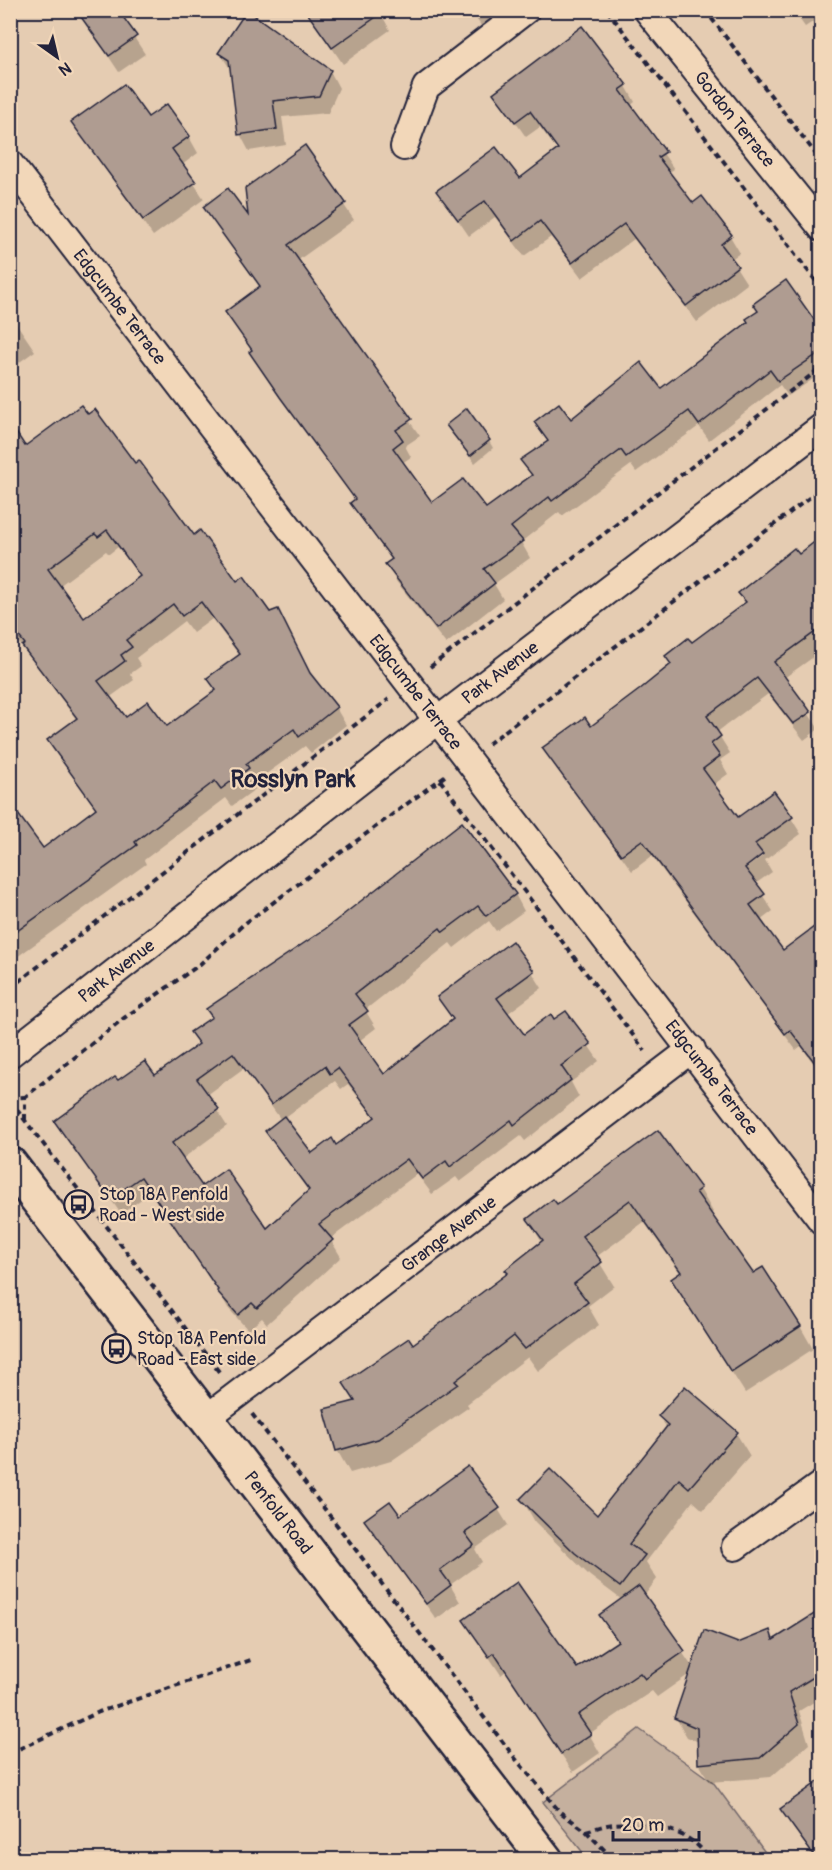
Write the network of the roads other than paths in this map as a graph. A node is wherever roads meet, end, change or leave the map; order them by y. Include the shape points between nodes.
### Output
1 (526, 10) edge
2 (646, 10) edge
3 (404, 147) dead end
4 (10, 164) edge
5 (822, 228) edge
6 (822, 427) edge
7 (438, 720) junction
8 (692, 1049) junction
9 (10, 1054) edge
10 (10, 1164) edge
11 (822, 1221) edge
12 (205, 1419) junction
13 (822, 1484) edge
14 (735, 1547) dead end
15 (546, 1860) edge

1 - 3 street via 426,87
2 - 5 street, Gordon Terrace
4 - 7 street, Edgcumbe Terrace
6 - 7 street, Park Avenue
7 - 8 street, Edgcumbe Terrace
7 - 9 street, Park Avenue
8 - 11 street, Edgcumbe Terrace
8 - 12 street, Grange Avenue
10 - 12 main road, Penfold Road
12 - 15 main road, Penfold Road
13 - 14 street

